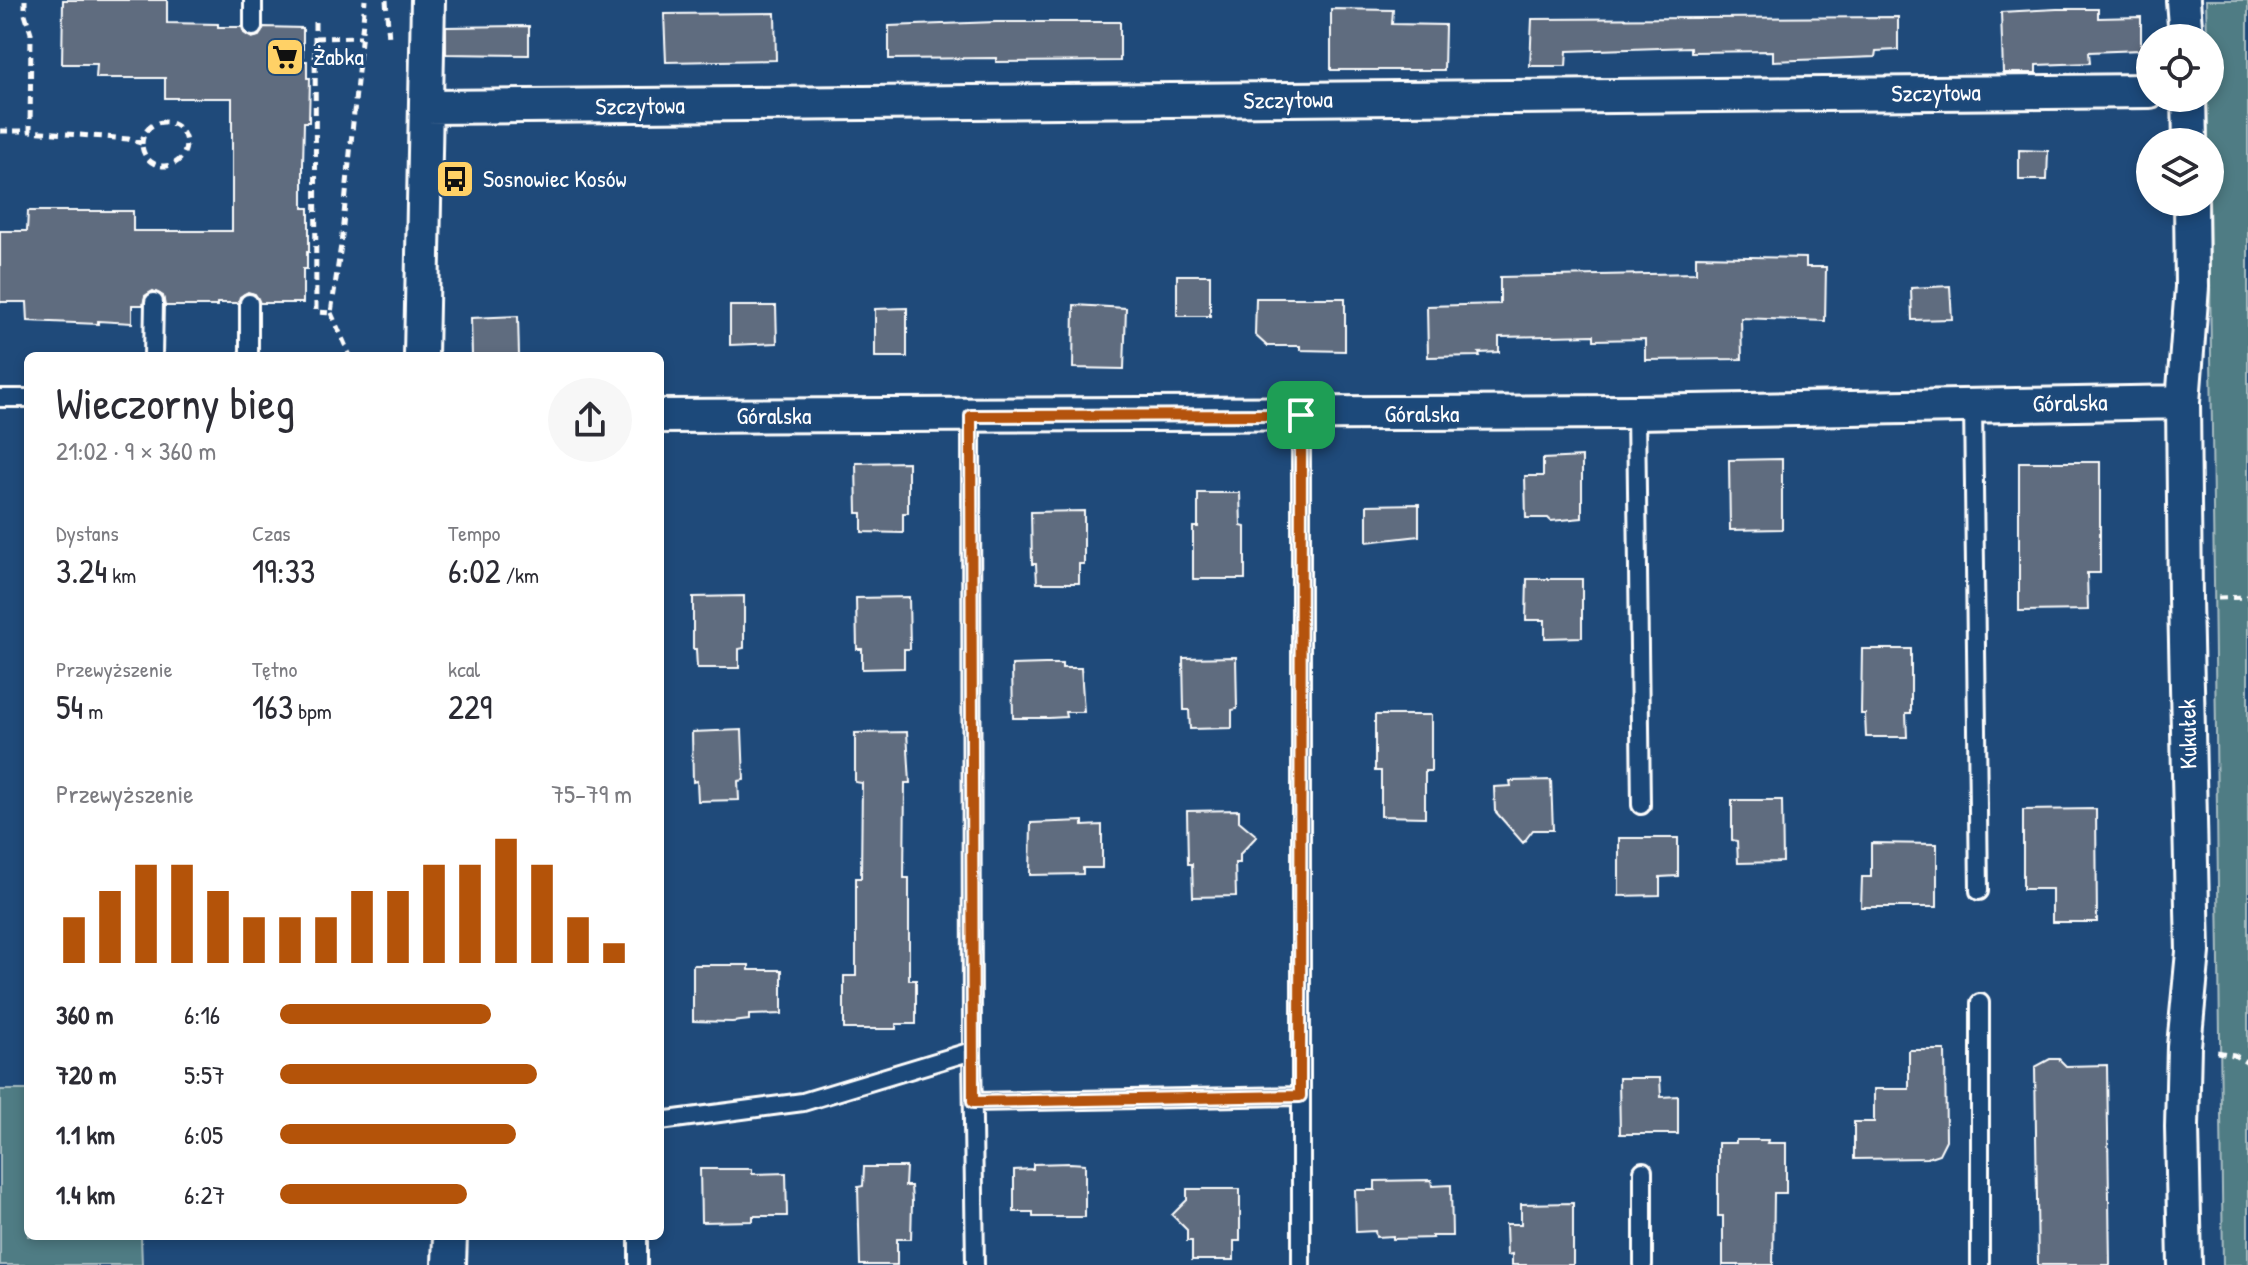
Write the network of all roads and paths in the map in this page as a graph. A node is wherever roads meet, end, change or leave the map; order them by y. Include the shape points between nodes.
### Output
1 (25, 0) edge
2 (253, 0) edge
3 (428, 0) edge
4 (2183, 0) edge
5 (363, 1) edge
6 (315, 22) dead end
7 (2185, 24) edge
8 (253, 27) dead end
9 (361, 37) junction
10 (315, 38) junction
11 (2136, 91) edge
12 (426, 107) junction
13 (0, 131) edge
14 (30, 131) junction
15 (141, 143) junction
16 (2191, 216) edge
17 (154, 302) dead end
18 (249, 303) dead end
19 (331, 313) junction
20 (153, 352) edge
21 (249, 352) edge
22 (348, 352) edge
23 (421, 352) edge
24 (0, 398) edge
25 (24, 398) edge
26 (2183, 402) junction
27 (1973, 405) junction
28 (1636, 412) junction
29 (1301, 415) junction
30 (664, 416) edge
31 (971, 416) junction
32 (1641, 805) dead end
33 (1979, 891) dead end
34 (1980, 1003) dead end
35 (972, 1051) junction
36 (1300, 1096) junction
37 (973, 1102) junction
38 (664, 1120) edge
39 (1643, 1171) dead end
40 (450, 1240) edge
41 (638, 1240) edge
42 (449, 1265) edge
43 (638, 1265) edge
44 (975, 1265) edge
45 (1301, 1265) edge
46 (1643, 1265) edge
47 (1980, 1265) edge
48 (2185, 1265) edge

1 - 14 path via 31,33
2 - 8 lane
3 - 12 street
4 - 7 street
5 - 9 path
6 - 10 path
9 - 10 path
9 - 19 path
10 - 19 path via 316,312
11 - 12 street, Szczytowa
12 - 23 street
13 - 14 path
14 - 15 path
15 - 15 path via 143,153 158,166 177,163 186,145 179,127 170,122 151,126
16 - 26 street, Kukułek
17 - 20 lane
18 - 21 lane
19 - 22 path
24 - 25 lane
26 - 27 street, Góralska
26 - 48 street, Kukułek via 2193,952 2184,1046
27 - 28 street, Góralska
27 - 33 lane
28 - 29 street, Góralska
28 - 32 lane
29 - 31 street, Góralska
29 - 36 lane
30 - 31 street, Góralska
31 - 35 lane
34 - 47 lane
35 - 37 lane
35 - 38 lane via 803,1102
36 - 37 lane
36 - 45 lane
37 - 44 lane
39 - 46 lane
40 - 42 street
41 - 43 lane

